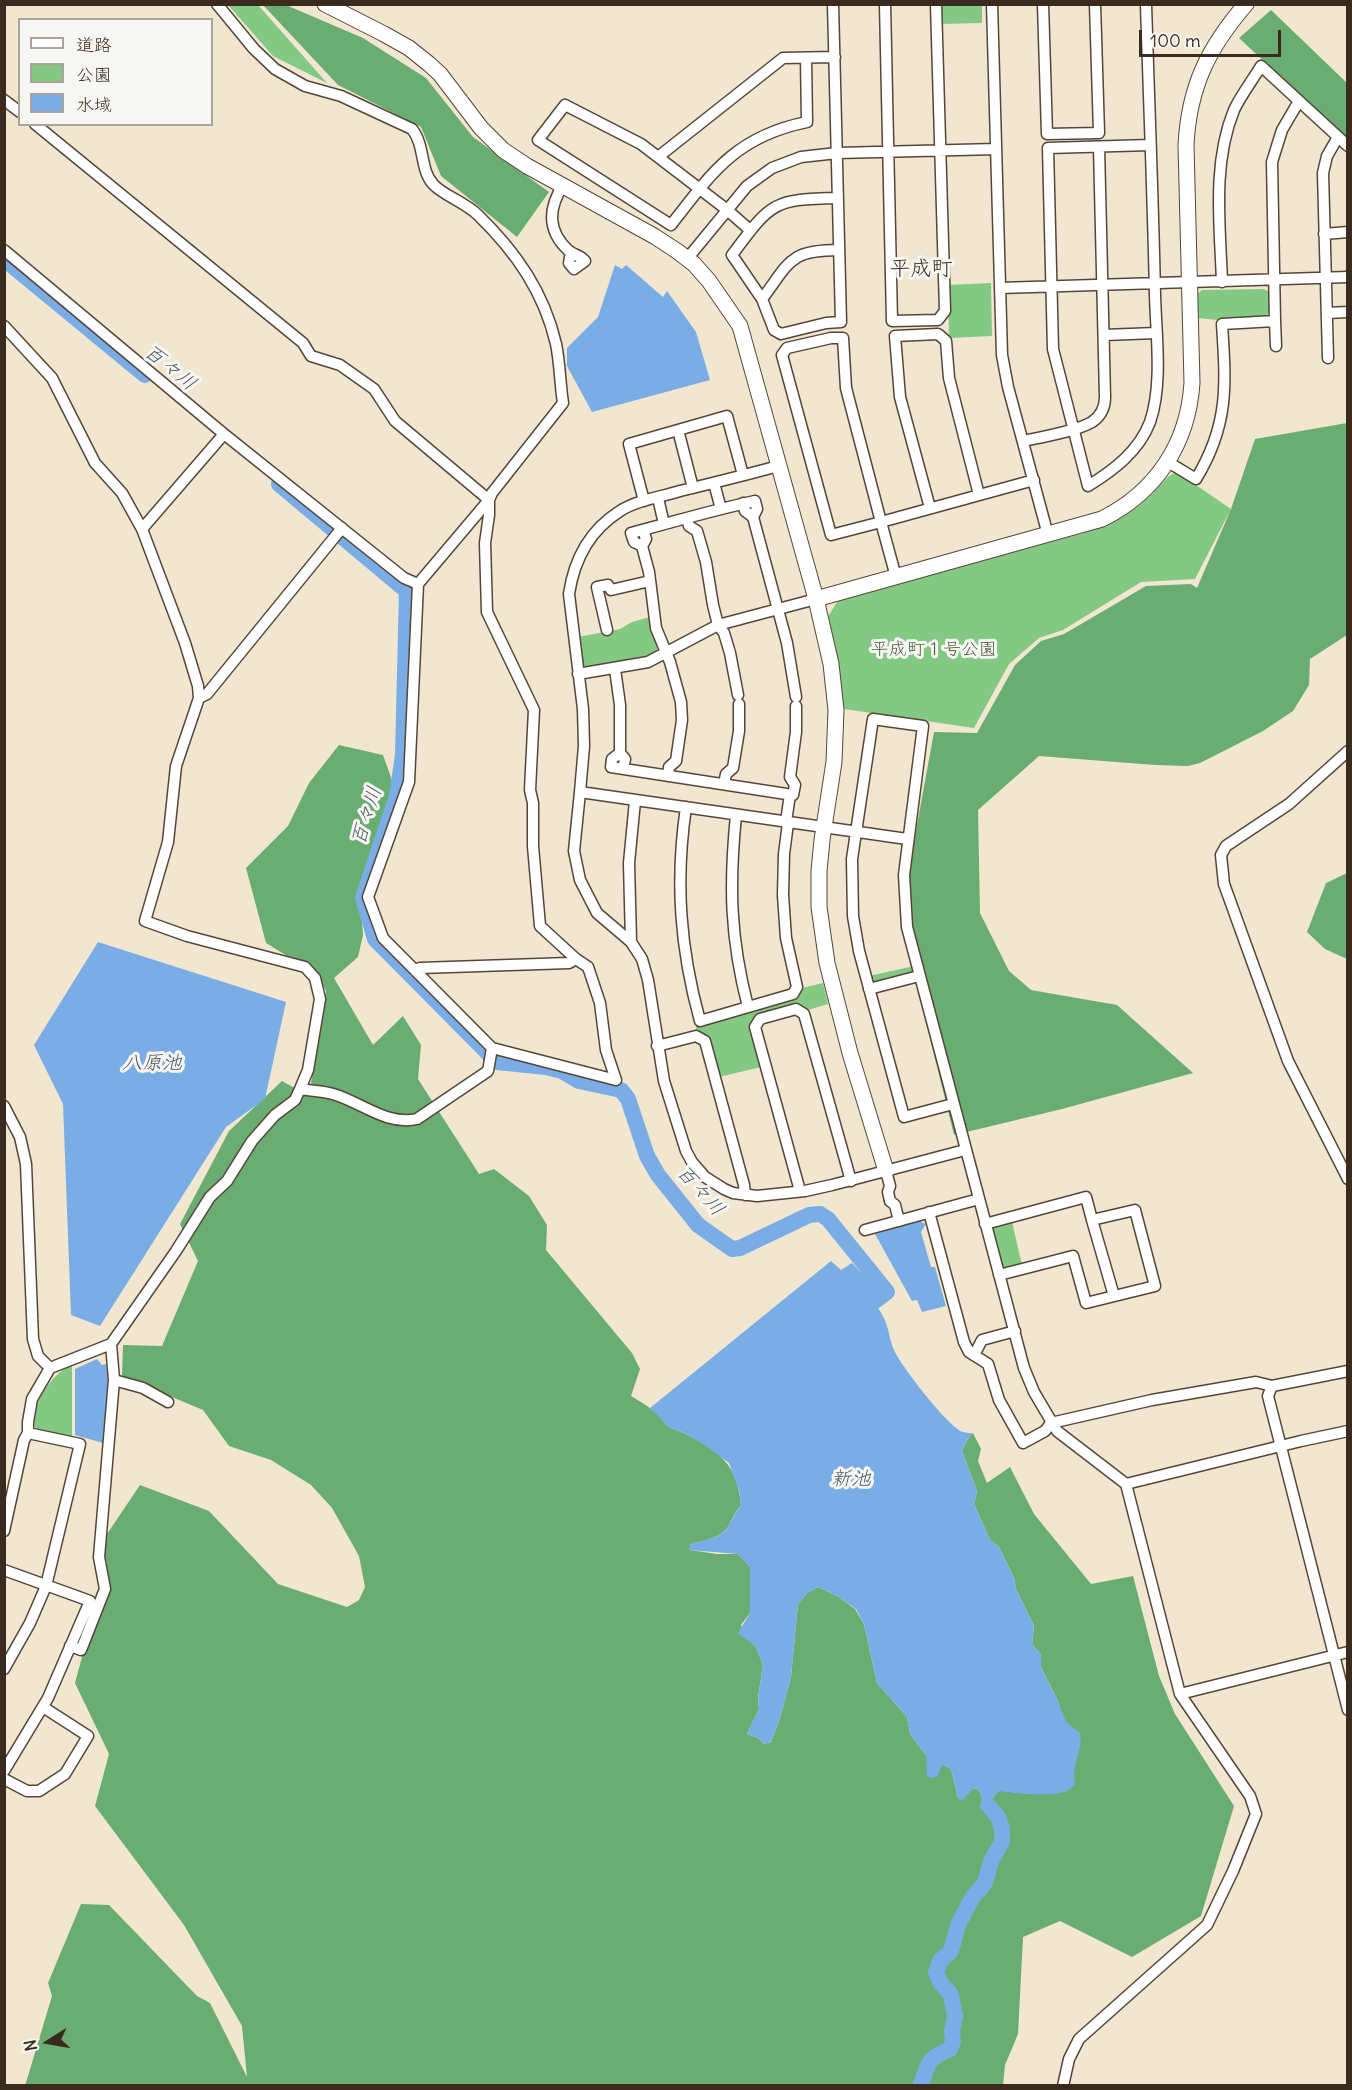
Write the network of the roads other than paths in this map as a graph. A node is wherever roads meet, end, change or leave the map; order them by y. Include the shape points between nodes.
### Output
1 (217, 4) edge
2 (325, 4) edge
3 (833, 4) edge
4 (885, 4) edge
5 (936, 4) edge
6 (992, 4) edge
7 (1043, 4) edge
8 (1095, 4) edge
9 (1146, 4) edge
10 (1246, 4) edge
11 (835, 57) junction
12 (806, 58) junction
13 (4, 100) edge
14 (1299, 101) junction
15 (18, 110) edge
16 (37, 126) edge
17 (1338, 137) junction
18 (1150, 145) junction
19 (1347, 146) edge
20 (1099, 147) junction
21 (996, 149) junction
22 (940, 150) junction
23 (889, 152) junction
24 (837, 153) junction
25 (658, 157) junction
26 (563, 185) junction
27 (699, 189) junction
28 (838, 198) junction
29 (726, 209) junction
30 (750, 230) junction
31 (1347, 232) edge
32 (1324, 234) junction
33 (4, 250) edge
34 (839, 250) junction
35 (570, 252) dead end
36 (687, 259) junction
37 (1347, 277) edge
38 (1325, 278) junction
39 (1274, 280) junction
40 (1222, 282) junction
41 (1155, 283) junction
42 (1189, 283) junction
43 (1102, 284) junction
44 (1051, 286) junction
45 (1000, 288) junction
46 (762, 299) junction
47 (1347, 312) edge
48 (1327, 313) junction
49 (1275, 321) junction
50 (4, 326) edge
51 (1156, 333) junction
52 (1104, 335) junction
53 (1276, 346) dead end
54 (1328, 357) dead end
55 (1073, 428) junction
56 (678, 430) junction
57 (224, 434) junction
58 (1023, 441) junction
59 (1168, 462) junction
60 (778, 466) junction
61 (743, 475) junction
62 (1034, 480) junction
63 (714, 483) junction
64 (693, 488) junction
65 (980, 495) junction
66 (658, 498) junction
67 (489, 500) junction
68 (644, 501) junction
69 (930, 508) junction
70 (721, 509) junction
71 (699, 514) junction
72 (687, 518) junction
73 (880, 522) junction
74 (664, 524) junction
75 (342, 528) junction
76 (142, 529) junction
77 (697, 531) junction
78 (1048, 534) junction
79 (896, 577) junction
80 (650, 581) junction
81 (418, 584) junction
82 (816, 599) junction
83 (777, 609) junction
84 (718, 625) junction
85 (607, 630) dead end
86 (666, 653) junction
87 (615, 669) junction
88 (579, 674) junction
89 (199, 698) junction
90 (1347, 751) edge
91 (676, 761) junction
92 (733, 768) junction
93 (668, 776) junction
94 (679, 778) junction
95 (724, 784) junction
96 (736, 786) junction
97 (580, 792) junction
98 (786, 794) junction
99 (635, 801) junction
100 (686, 807) junction
101 (736, 815) junction
102 (787, 822) junction
103 (823, 828) junction
104 (856, 832) junction
105 (907, 839) junction
106 (632, 942) junction
107 (576, 959) junction
108 (415, 970) junction
109 (919, 976) junction
110 (869, 989) junction
111 (748, 1006) junction
112 (657, 1046) junction
113 (492, 1048) junction
114 (300, 1089) junction
115 (953, 1104) junction
116 (4, 1106) edge
117 (966, 1150) junction
118 (886, 1171) junction
119 (1347, 1179) edge
120 (851, 1181) junction
121 (800, 1191) junction
122 (744, 1195) junction
123 (979, 1199) junction
124 (929, 1212) junction
125 (1092, 1220) junction
126 (899, 1221) junction
127 (985, 1224) junction
128 (865, 1230) dead end
129 (999, 1275) junction
130 (1114, 1296) junction
131 (1015, 1331) junction
132 (111, 1344) junction
133 (974, 1355) junction
134 (50, 1368) junction
135 (1347, 1371) edge
136 (114, 1380) junction
137 (1272, 1386) junction
138 (168, 1402) dead end
139 (1051, 1423) junction
140 (1347, 1431) edge
141 (28, 1433) junction
142 (1281, 1446) junction
143 (1126, 1484) junction
144 (4, 1531) edge
145 (4, 1570) edge
146 (46, 1586) junction
147 (70, 1646) junction
148 (1347, 1652) edge
149 (1334, 1655) junction
150 (4, 1669) edge
151 (1180, 1694) junction
152 (43, 1707) junction
153 (1347, 1710) edge
154 (4, 1771) edge
155 (4, 1779) edge
156 (1063, 2085) edge

1 - 67 street via 275,69 305,86 341,96 412,129 418,136 433,185 471,208 494,231 519,260 542,300 556,344 563,404
2 - 26 street via 409,48 440,74 492,141 518,161
3 - 11 street
4 - 23 street
5 - 22 street
6 - 21 street
7 - 8 street via 1047,134 1099,133
9 - 18 street
10 - 42 street via 1221,33 1206,60 1189,109
11 - 12 street
11 - 24 street
12 - 25 street via 783,58
12 - 27 street via 807,122 773,130 751,141 722,163
13 - 15 street
14 - 17 street
14 - 39 street via 1282,130 1272,162
14 - 40 street via 1261,66 1235,109 1219,174
16 - 67 street via 303,343 311,356 340,365 374,389 395,422
17 - 19 street
17 - 32 street via 1323,173
18 - 20 street
18 - 41 street
20 - 43 street
20 - 44 street via 1048,148
21 - 22 street
21 - 45 street
22 - 23 street
22 - 23 street via 945,311 938,320 892,321
23 - 24 street
24 - 28 street
24 - 29 street via 801,157 772,168 747,186
25 - 27 street
25 - 27 street via 641,144 565,105 538,140 670,225
26 - 35 street via 554,203 552,221
26 - 36 street
27 - 29 street
28 - 30 street via 783,202 767,211
28 - 34 street
29 - 30 street
29 - 36 street
30 - 46 street via 732,255
31 - 32 street
32 - 38 street
33 - 57 street
34 - 46 street via 811,251 794,258
34 - 46 street via 842,322 781,334 774,330
36 - 60 street via 709,281 740,326
37 - 38 street
38 - 39 street
38 - 48 street
39 - 40 street
39 - 49 street
40 - 42 street
41 - 42 street
41 - 43 street
41 - 51 street
42 - 59 street via 1191,398 1185,427
43 - 44 street
43 - 52 street
44 - 45 street
44 - 55 street via 1053,349
45 - 58 street via 1002,355
47 - 48 street
48 - 54 street
49 - 53 street
49 - 59 street via 1222,324 1224,393 1214,444 1196,479
50 - 76 street via 52,378 95,463 122,493
51 - 52 street
51 - 55 street via 1157,392 1145,432 1121,463 1088,486
52 - 55 street via 1104,408 1094,421
55 - 58 street
56 - 61 street via 727,416
56 - 64 street
56 - 68 street via 628,444
57 - 75 street
57 - 76 street
58 - 62 street
59 - 78 street via 1154,481 1122,507 1095,521
60 - 61 street
60 - 82 street
61 - 63 street
62 - 65 street
62 - 78 street
63 - 64 street
63 - 70 street
64 - 66 street
65 - 69 street
65 - 69 street via 949,378 946,341 938,334 895,336 900,397
66 - 68 street
66 - 74 street
67 - 81 street
67 - 107 street via 485,543 487,612 534,710 530,790 540,926
68 - 88 street via 620,511 596,531 571,577 569,594
69 - 73 street
70 - 71 street
70 - 83 street via 755,501 753,517
71 - 72 street
71 - 77 street via 701,524
72 - 74 street
72 - 77 street via 689,526
73 - 73 street via 846,388 843,338 824,338 787,348 782,355 831,535
73 - 79 street
74 - 80 street via 643,530 646,539 642,546
75 - 81 street via 404,578
75 - 89 street via 207,694
76 - 89 street via 185,643
77 - 84 street
78 - 79 street
79 - 82 street
80 - 85 street via 611,590 608,585 597,587
80 - 86 street via 656,628
81 - 108 street via 409,782 368,897 383,938
82 - 83 street
82 - 103 street via 831,664 836,710 834,762
83 - 84 street
83 - 98 street via 791,661 796,702 790,777 795,785 793,795
84 - 86 street
84 - 92 street via 730,653 739,700
86 - 87 street via 648,662
86 - 91 street via 681,702
87 - 88 street
87 - 93 street via 620,753 612,759 611,768
88 - 97 street via 584,746
89 - 114 street via 176,766 168,842 145,921 305,967 315,978 320,999 309,1070
90 - 119 street via 1289,804 1226,846 1221,855 1224,884 1288,1061
91 - 93 street via 669,767
91 - 94 street via 681,768
92 - 95 street via 726,774
92 - 96 street via 738,775
93 - 94 street
94 - 95 street
95 - 96 street
96 - 98 street
97 - 99 street
97 - 106 street via 574,851 580,880 597,913
98 - 102 street
99 - 100 street
99 - 106 street via 628,887
100 - 101 street
100 - 111 street via 680,911 683,946 699,1021
101 - 102 street
101 - 111 street via 731,902
102 - 103 street
102 - 111 street via 784,912 797,987 793,994
103 - 104 street
103 - 118 street via 818,884 824,943 854,1069
104 - 105 street
104 - 105 street via 873,719 923,726
104 - 110 street via 852,916
105 - 109 street via 903,875 905,914
106 - 112 street via 646,972
107 - 108 street via 569,963
107 - 113 street via 588,967 600,1003 606,1050 616,1080
108 - 113 street
109 - 110 street
109 - 115 street
110 - 115 street via 904,1117
112 - 122 street via 664,1081 692,1162 716,1185
112 - 122 street via 696,1036 705,1041
113 - 114 street via 488,1071 417,1119 407,1121 368,1111 334,1094
114 - 132 street via 295,1100 252,1141 227,1181 210,1197
115 - 117 street
116 - 134 street via 20,1137 26,1164 34,1350
117 - 118 street
117 - 123 street
118 - 120 street
118 - 126 street via 890,1201
120 - 121 street
120 - 121 street via 804,1014 796,1009 760,1019 755,1027
121 - 122 street
123 - 124 street
123 - 127 street
124 - 126 street
124 - 133 street via 964,1342
125 - 127 street via 1086,1197
125 - 130 street
125 - 130 street via 1135,1209 1155,1286
126 - 128 street
127 - 129 street
129 - 130 street via 1073,1256 1086,1304
129 - 131 street
131 - 133 street via 982,1340
131 - 139 street via 1029,1381
132 - 134 street
132 - 136 street
133 - 139 street via 990,1368 999,1401 1023,1443 1045,1431
134 - 141 street via 32,1399
135 - 137 street
136 - 138 street via 143,1388
136 - 147 street via 99,1557 105,1589 81,1650
137 - 139 street via 1256,1382
137 - 142 street via 1268,1396
139 - 143 street
140 - 142 street
141 - 144 street
141 - 146 street via 80,1444
142 - 143 street
142 - 149 street
143 - 151 street
145 - 146 street
146 - 147 street via 90,1601
146 - 150 street
147 - 152 street
148 - 149 street
149 - 151 street
149 - 153 street
151 - 156 street via 1250,1796 1256,1814 1207,1925 1080,2039 1069,2059
152 - 154 street
152 - 155 street via 88,1737 65,1774 39,1791 27,1791

